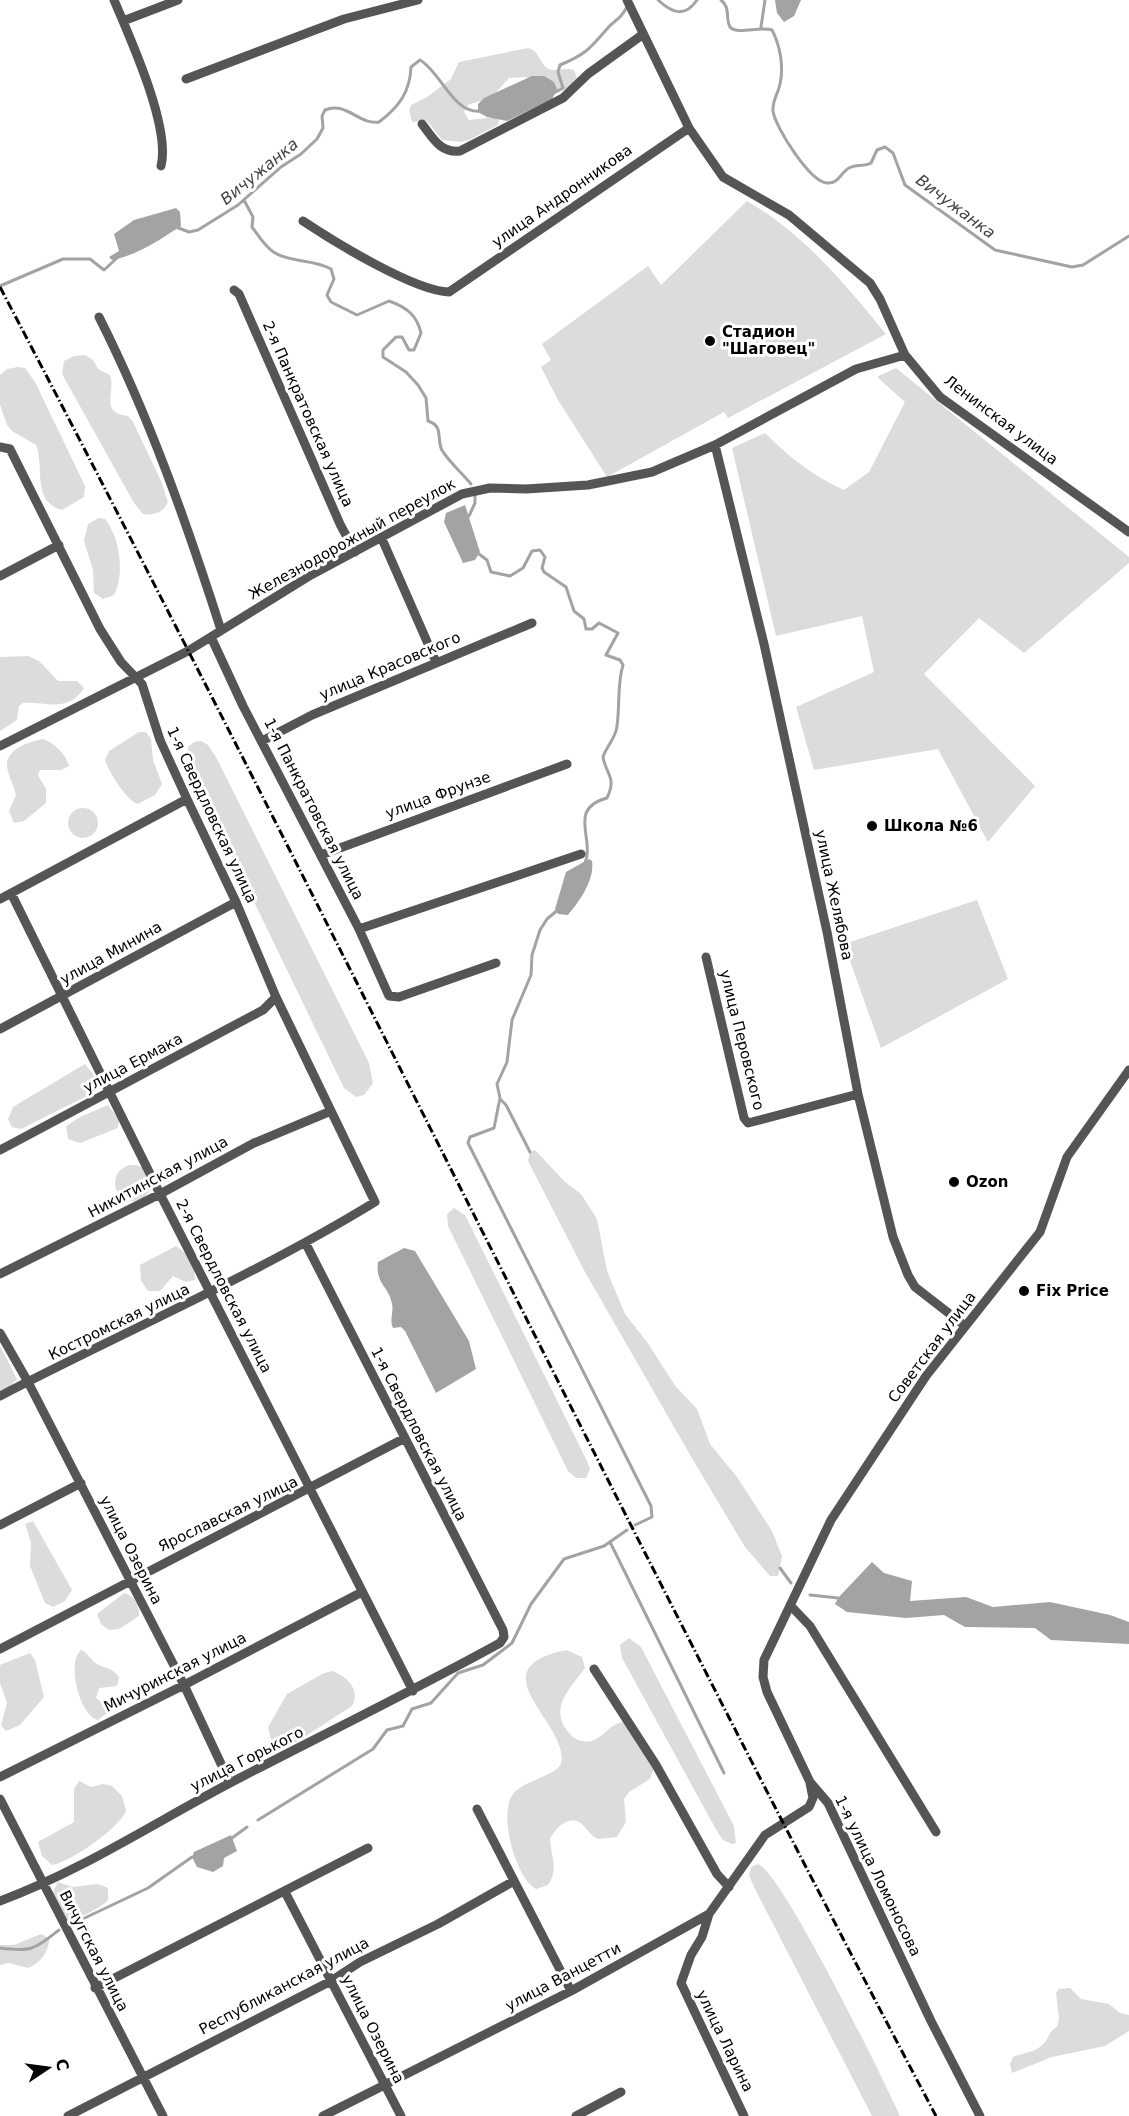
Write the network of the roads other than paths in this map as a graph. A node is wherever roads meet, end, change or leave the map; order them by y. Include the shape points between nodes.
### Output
1 (114, 0) edge
2 (178, 0) edge
3 (418, 0) edge
4 (627, 0) edge
5 (123, 21) junction
6 (642, 35) junction
7 (186, 79) dead end
8 (422, 124) dead end
9 (689, 128) junction
10 (160, 166) dead end
11 (303, 221) dead end
12 (234, 290) dead end
13 (99, 317) dead end
14 (905, 355) junction
15 (715, 445) junction
16 (5, 448) edge
17 (1129, 532) edge
18 (382, 539) junction
19 (59, 545) junction
20 (355, 552) junction
21 (0, 576) edge
22 (532, 623) dead end
23 (221, 630) junction
24 (211, 637) junction
25 (436, 662) junction
26 (135, 677) junction
27 (262, 741) junction
28 (0, 746) edge
29 (567, 764) dead end
30 (187, 799) junction
31 (581, 854) dead end
32 (321, 855) junction
33 (11, 893) junction
34 (0, 899) edge
35 (236, 902) junction
36 (359, 929) junction
37 (706, 957) dead end
38 (496, 963) dead end
39 (64, 996) junction
40 (276, 997) junction
41 (0, 1029) edge
42 (1129, 1070) edge
43 (111, 1093) junction
44 (858, 1094) junction
45 (331, 1112) junction
46 (0, 1150) edge
47 (160, 1194) junction
48 (375, 1202) joint
49 (306, 1244) junction
50 (0, 1274) edge
51 (212, 1293) junction
52 (964, 1325) junction
53 (0, 1333) edge
54 (28, 1382) junction
55 (0, 1396) edge
56 (405, 1438) junction
57 (81, 1484) junction
58 (310, 1490) junction
59 (0, 1525) edge
60 (129, 1580) junction
61 (362, 1592) junction
62 (790, 1605) junction
63 (504, 1638) joint
64 (768, 1648) joint
65 (0, 1649) edge
66 (594, 1669) dead end
67 (184, 1685) junction
68 (413, 1691) junction
69 (0, 1777) edge
70 (810, 1782) junction
71 (230, 1783) junction
72 (0, 1799) edge
73 (477, 1809) dead end
74 (936, 1832) dead end
75 (368, 1848) dead end
76 (514, 1881) junction
77 (43, 1885) junction
78 (729, 1887) junction
79 (285, 1892) junction
80 (0, 1901) edge
81 (709, 1914) junction
82 (331, 1981) junction
83 (95, 1988) junction
84 (571, 1991) junction
85 (143, 2079) junction
86 (385, 2085) junction
87 (621, 2092) dead end
88 (68, 2116) edge
89 (163, 2116) edge
90 (323, 2116) edge
91 (401, 2116) edge
92 (576, 2116) edge
93 (744, 2116) edge
94 (980, 2116) edge

1 - 5 street
2 - 5 street
3 - 7 street via 344,19
4 - 6 street, Ленинская улица
5 - 10 street via 150,93 163,156
6 - 8 street via 562,98 460,151 443,150
6 - 9 street, Ленинская улица
9 - 11 street, улица Андронникова via 445,292 385,268
9 - 14 street, Ленинская улица via 723,177 789,215 870,283
12 - 20 street, 2-я Панкратовская улица
13 - 23 street via 141,410
14 - 15 street, Железнодорожный переулок via 856,369
14 - 17 street, Ленинская улица via 940,397
15 - 18 street, Железнодорожный переулок via 652,472 588,485 478,489
15 - 44 street, улица Желябова via 775,692
16 - 19 street, 1-я Свердловская улица
18 - 20 street, Железнодорожный переулок
18 - 25 street
19 - 21 street
19 - 26 street, 1-я Свердловская улица via 100,629
20 - 23 street, Железнодорожный переулок
22 - 25 street, улица Красовского
23 - 24 street, Железнодорожный переулок
24 - 26 street, Железнодорожный переулок
24 - 27 street, 1-я Панкратовская улица
25 - 27 street, улица Красовского via 312,715
26 - 28 street, Железнодорожный переулок
26 - 30 street, 1-я Свердловская улица via 142,684 160,740
27 - 32 street, 1-я Панкратовская улица
29 - 32 street, улица Фрунзе
30 - 33 street
30 - 35 street, 1-я Свердловская улица
31 - 36 street
32 - 36 street, 1-я Панкратовская улица
33 - 34 street
33 - 39 street, 2-я Свердловская улица
35 - 39 street, улица Минина
35 - 40 street, 1-я Свердловская улица
36 - 38 street, 1-я Панкратовская улица via 389,996 399,997
37 - 44 street, улица Перовского via 748,1123
39 - 41 street, улица Минина
39 - 43 street, 2-я Свердловская улица
40 - 43 street, улица Ермака via 263,1010
40 - 45 street, 1-я Свердловская улица
42 - 52 street, Советская улица via 1067,1157 1040,1232
43 - 46 street, улица Ермака
43 - 47 street, 2-я Свердловская улица
44 - 52 street, улица Желябова via 893,1237 908,1275 922,1293
45 - 47 street, Никитинская улица via 254,1143
45 - 48 street, 1-я Свердловская улица
47 - 50 street, Никитинская улица
47 - 51 street, 2-я Свердловская улица
48 - 49 street, Костромская улица
49 - 51 street, Костромская улица
49 - 56 street, 1-я Свердловская улица
51 - 54 street, Костромская улица
51 - 58 street, 2-я Свердловская улица
52 - 62 street, Советская улица via 831,1521
53 - 54 street, улица Озерина
54 - 55 street, Костромская улица
54 - 57 street, улица Озерина
56 - 58 street, Ярославская улица
56 - 63 street, 1-я Свердловская улица
57 - 59 street
57 - 60 street, улица Озерина
58 - 60 street, Ярославская улица
58 - 61 street, 2-я Свердловская улица
60 - 65 street, Ярославская улица
60 - 67 street, улица Озерина
61 - 67 street, Мичуринская улица
61 - 68 street, 2-я Свердловская улица
62 - 64 street, Советская улица
62 - 74 street via 810,1626
63 - 68 street, улица Горького
64 - 70 street, 1-я улица Ломоносова via 763,1677 767,1692
66 - 78 street via 656,1765 717,1874
67 - 69 street, Мичуринская улица
67 - 71 street, улица Озерина
68 - 71 street, улица Горького
70 - 78 street, улица Ванцетти via 813,1798 809,1807 765,1835
70 - 94 street, 1-я улица Ломоносова via 828,1803
71 - 77 street, улица Горького
72 - 77 street, Вичугская улица
73 - 76 street
75 - 79 street
76 - 82 street, Республиканская улица
76 - 84 street
77 - 80 street, улица Горького
77 - 83 street, Вичугская улица
78 - 81 street, улица Ванцетти
79 - 82 street, улица Озерина
79 - 83 street
81 - 84 street, улица Ванцетти
81 - 93 street, улица Ларина via 681,1983
82 - 85 street, Республиканская улица
82 - 86 street, улица Озерина
83 - 85 street, Вичугская улица
84 - 86 street, улица Ванцетти
85 - 88 street, Республиканская улица
85 - 89 street, Вичугская улица
86 - 90 street, улица Ванцетти
86 - 91 street, улица Озерина
87 - 92 street

